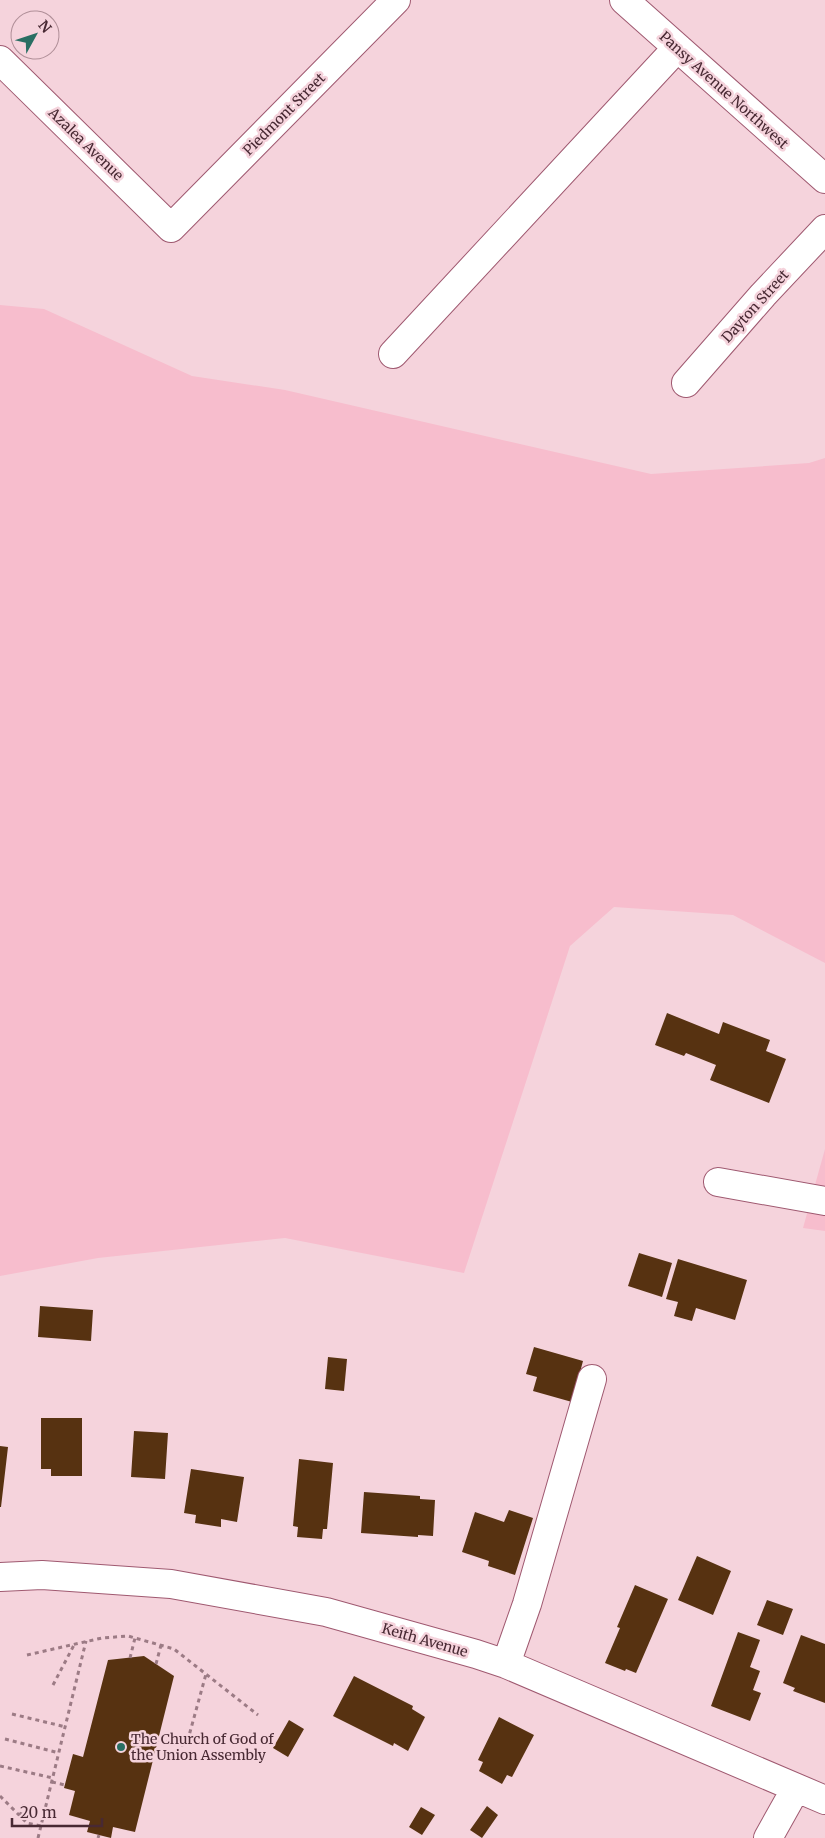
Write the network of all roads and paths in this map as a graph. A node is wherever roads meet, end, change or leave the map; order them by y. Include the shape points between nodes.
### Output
1 (396, 0) edge
2 (624, 0) edge
3 (677, 48) junction
4 (0, 60) edge
5 (825, 180) edge
6 (171, 228) joint
7 (825, 229) edge
8 (393, 354) dead end
9 (686, 383) dead end
10 (718, 1182) dead end
11 (825, 1201) edge
12 (592, 1379) dead end
13 (0, 1577) edge
14 (135, 1638) junction
15 (86, 1641) junction
16 (74, 1644) junction
17 (161, 1645) junction
18 (27, 1655) dead end
19 (130, 1658) dead end
20 (156, 1664) dead end
21 (506, 1664) junction
22 (206, 1674) junction
23 (53, 1684) dead end
24 (12, 1714) dead end
25 (258, 1715) dead end
26 (66, 1727) junction
27 (5, 1740) dead end
28 (158, 1740) dead end
29 (60, 1753) junction
30 (0, 1766) edge
31 (53, 1780) junction
32 (65, 1784) dead end
33 (796, 1788) junction
34 (0, 1796) edge
35 (825, 1800) edge
36 (24, 1804) dead end
37 (20, 1816) junction
38 (41, 1826) junction
39 (38, 1838) edge
40 (768, 1838) edge

1 - 6 street, Piedmont Street
2 - 3 street, Pansy Avenue Northwest
3 - 5 street, Pansy Avenue Northwest
3 - 8 street
4 - 6 street, Azalea Avenue
7 - 9 street, Dayton Street
10 - 11 street
12 - 21 street via 527,1604
13 - 21 street, Keith Avenue via 42,1575 171,1584 326,1612
14 - 15 path
14 - 17 path
14 - 19 path
15 - 16 path
15 - 26 path
16 - 18 path
16 - 23 path
17 - 20 path
17 - 22 path via 174,1648
21 - 33 street, Keith Avenue
22 - 25 path
22 - 28 path via 187,1742 182,1745
24 - 26 path
26 - 29 path
27 - 29 path
29 - 31 path
30 - 31 path
31 - 32 path
31 - 38 path
33 - 35 street, Keith Avenue
33 - 40 street
34 - 37 path
36 - 37 path
37 - 38 path via 28,1823
38 - 39 path

